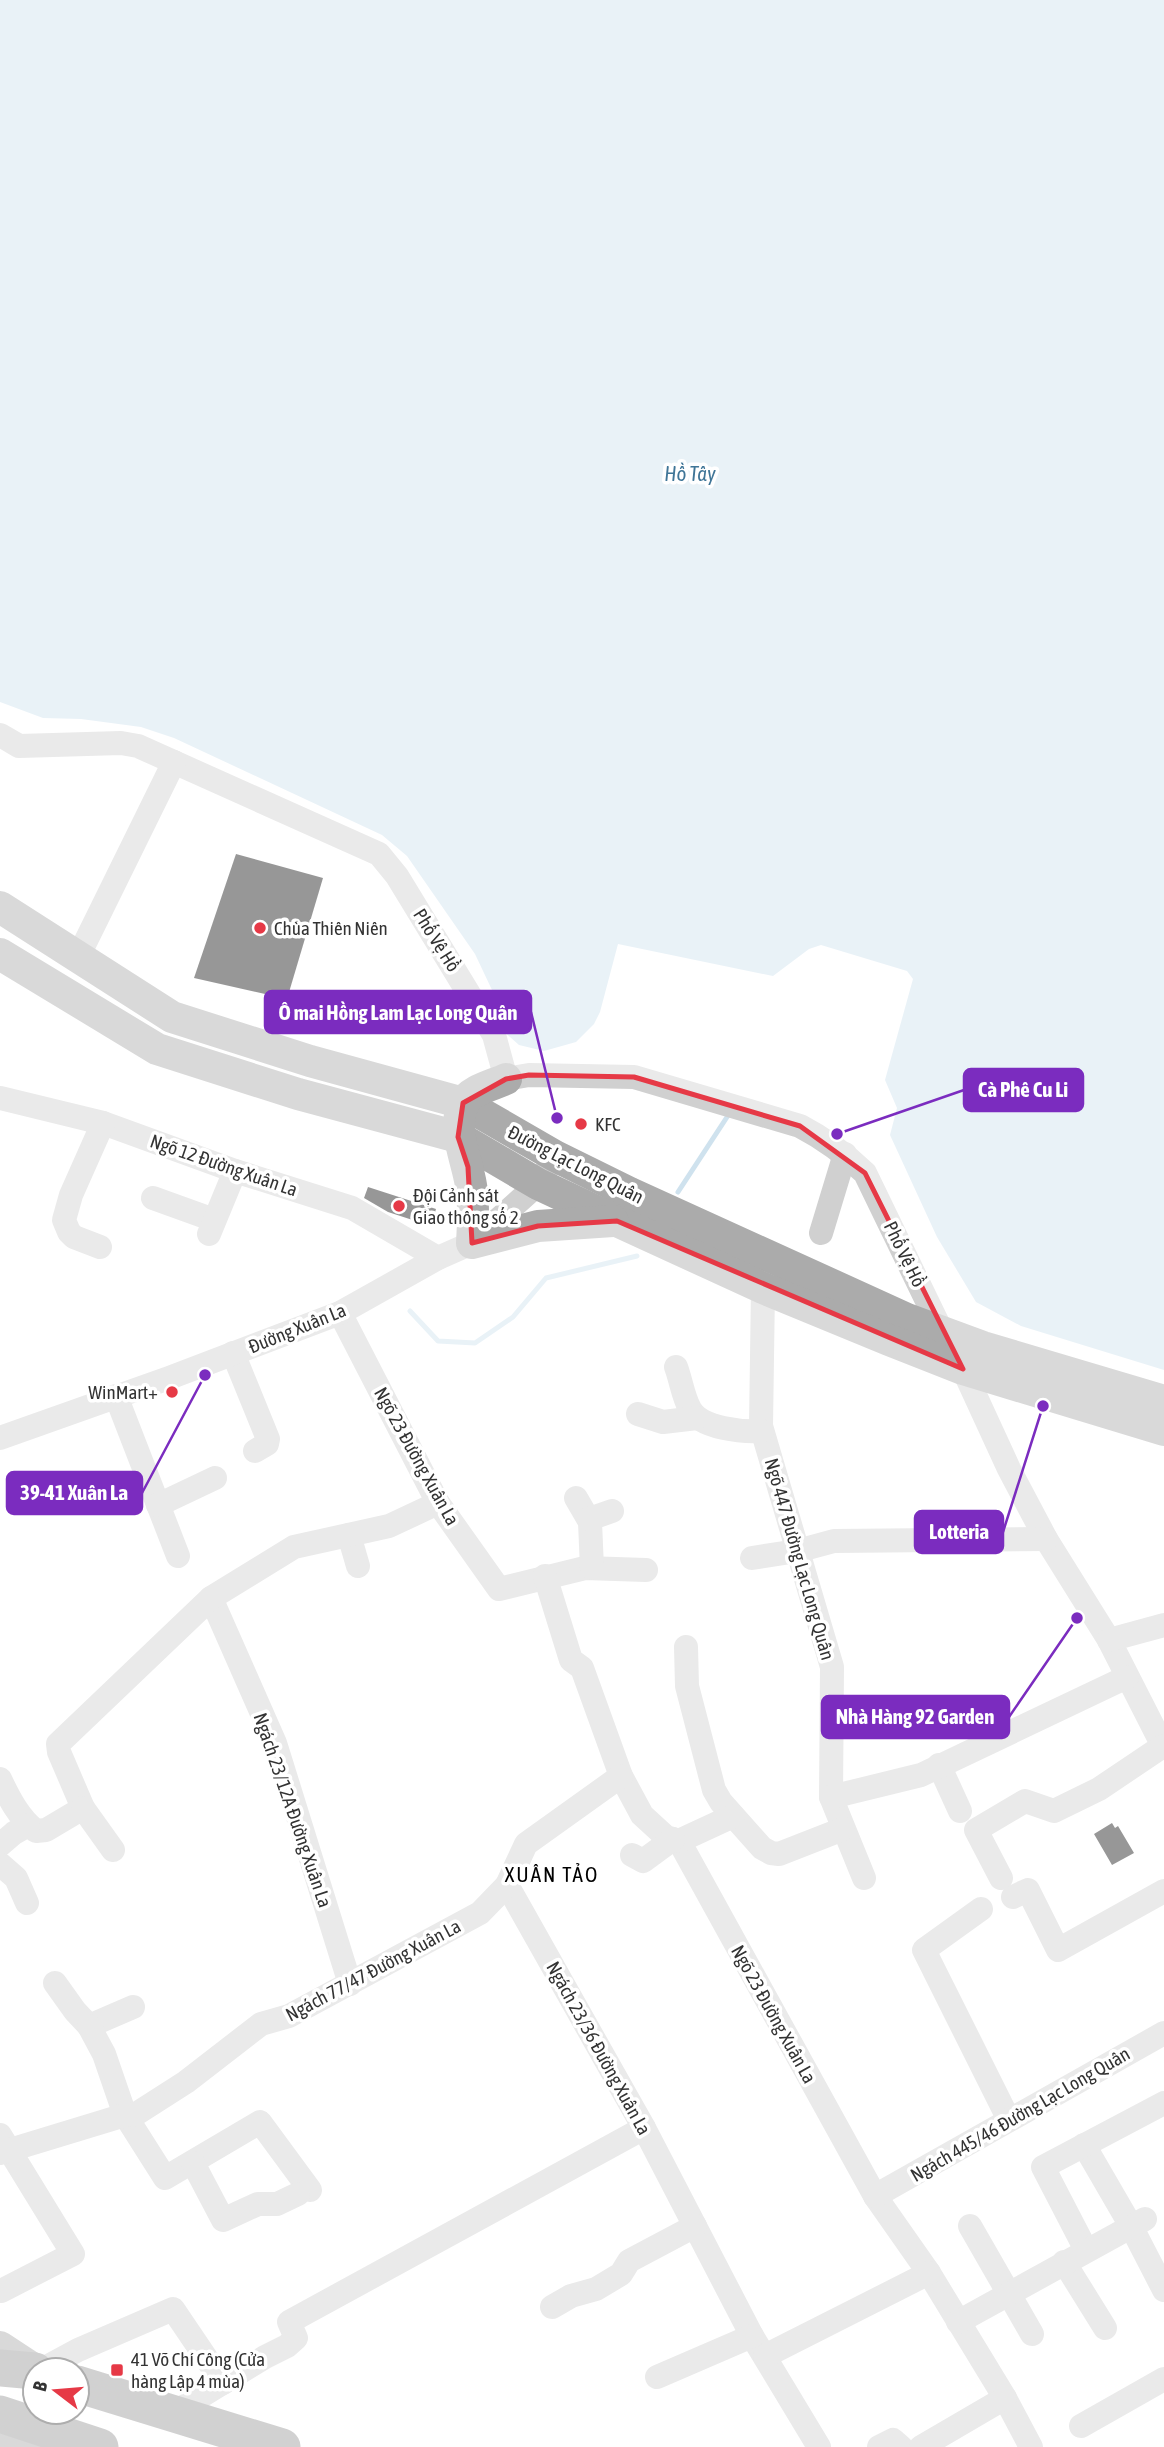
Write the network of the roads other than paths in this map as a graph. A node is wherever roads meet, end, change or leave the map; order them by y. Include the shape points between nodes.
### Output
1 (0, 735) edge
2 (174, 762) junction
3 (0, 906) edge
4 (0, 954) edge
5 (78, 957) junction
6 (506, 1079) junction
7 (0, 1098) edge
8 (463, 1103) junction
9 (103, 1123) junction
10 (458, 1137) junction
11 (845, 1154) junction
12 (555, 1156) junction
13 (235, 1171) junction
14 (538, 1184) junction
15 (153, 1198) dead end
16 (617, 1221) junction
17 (821, 1233) dead end
18 (472, 1243) junction
19 (100, 1247) dead end
20 (438, 1258) junction
21 (762, 1288) junction
22 (340, 1313) junction
23 (943, 1334) junction
24 (233, 1353) junction
25 (676, 1367) dead end
26 (963, 1369) junction
27 (116, 1396) junction
28 (1164, 1401) edge
29 (638, 1414) dead end
30 (0, 1416) edge
31 (697, 1418) junction
32 (31, 1426) junction
33 (1164, 1430) edge
34 (762, 1431) junction
35 (0, 1437) edge
36 (255, 1451) dead end
37 (215, 1478) dead end
38 (576, 1498) dead end
39 (438, 1503) junction
40 (158, 1505) junction
41 (349, 1535) junction
42 (1046, 1539) junction
43 (797, 1551) junction
44 (178, 1556) dead end
45 (752, 1558) dead end
46 (358, 1566) dead end
47 (592, 1569) junction
48 (646, 1570) dead end
49 (545, 1576) junction
50 (211, 1598) junction
51 (1164, 1625) edge
52 (1109, 1640) junction
53 (686, 1647) dead end
54 (1127, 1676) junction
55 (889, 1711) dead end
56 (832, 1712) junction
57 (1163, 1747) edge
58 (939, 1765) junction
59 (621, 1776) junction
60 (0, 1779) edge
61 (831, 1797) junction
62 (83, 1808) junction
63 (960, 1811) dead end
64 (733, 1816) junction
65 (28, 1825) junction
66 (843, 1829) junction
67 (676, 1840) junction
68 (0, 1845) edge
69 (113, 1850) dead end
70 (632, 1856) dead end
71 (0, 1864) edge
72 (863, 1878) dead end
73 (507, 1885) junction
74 (1164, 1891) edge
75 (27, 1903) dead end
76 (981, 1909) dead end
77 (55, 1983) dead end
78 (350, 1984) junction
79 (133, 2007) dead end
80 (89, 2026) junction
81 (1164, 2033) edge
82 (1164, 2103) edge
83 (125, 2115) junction
84 (1009, 2120) junction
85 (644, 2127) junction
86 (1084, 2145) junction
87 (3, 2146) edge
88 (193, 2163) junction
89 (875, 2196) junction
90 (1138, 2222) junction
91 (695, 2226) junction
92 (970, 2226) dead end
93 (1086, 2250) junction
94 (1064, 2262) junction
95 (929, 2273) junction
96 (1164, 2290) edge
97 (1, 2291) edge
98 (1008, 2293) junction
99 (552, 2307) dead end
100 (958, 2322) junction
101 (1105, 2328) dead end
102 (1032, 2334) dead end
103 (758, 2346) junction
104 (0, 2347) edge
105 (66, 2356) edge
106 (21, 2360) edge
107 (0, 2368) edge
108 (21, 2369) edge
109 (657, 2377) dead end
110 (1164, 2379) edge
111 (223, 2383) junction
112 (91, 2388) edge
113 (1005, 2398) junction
114 (0, 2414) edge
115 (172, 2414) junction
116 (1081, 2426) dead end
117 (0, 2436) edge
118 (34, 2447) edge
119 (100, 2447) edge
120 (282, 2447) edge
121 (819, 2447) edge
122 (879, 2447) edge
123 (901, 2447) edge
124 (921, 2447) edge
125 (1031, 2447) edge

1 - 2 street, Phố Vệ Hồ via 19,746 129,744
2 - 5 street
2 - 6 street, Phố Vệ Hồ via 379,854 390,864 495,1035
3 - 5 main road, Đường Lạc Long Quân
4 - 10 main road, Đường Lạc Long Quân via 157,1049 298,1094
5 - 8 main road, Đường Lạc Long Quân via 172,1017
6 - 8 main road via 470,1095
6 - 11 street, Phố Vệ Hồ via 529,1075 634,1077 800,1126
7 - 9 street, Ngõ 12 Đường Xuân La
8 - 10 main road
8 - 12 main road, Đường Lạc Long Quân
9 - 13 street, Ngõ 12 Đường Xuân La
9 - 19 street via 64,1220 74,1237
10 - 14 main road, Đường Lạc Long Quân
10 - 18 main road via 472,1192
11 - 17 street
11 - 23 street, Phố Vệ Hồ via 865,1173
12 - 14 street, Đường Xuân La
12 - 23 main road, Đường Lạc Long Quân
13 - 15 street via 211,1227
13 - 20 street, Ngõ 12 Đường Xuân La via 352,1208
14 - 16 main road, Đường Lạc Long Quân
14 - 18 street, Đường Xuân La
16 - 18 main road via 538,1226
16 - 21 main road, Đường Lạc Long Quân
18 - 20 street, Đường Xuân La
20 - 22 street, Đường Xuân La
21 - 26 main road, Đường Lạc Long Quân
21 - 34 street, Ngõ 447 Đường Lạc Long Quân
22 - 24 street, Đường Xuân La
22 - 39 street, Ngõ 23 Đường Xuân La
23 - 26 street, Phố Vệ Hồ
23 - 28 main road, Đường Lạc Long Quân
24 - 27 street, Đường Xuân La
24 - 36 street via 268,1439
25 - 31 street
26 - 33 main road, Đường Lạc Long Quân
26 - 42 street, Phố Vệ Hồ via 999,1471
27 - 32 street, Đường Xuân La
27 - 40 street
29 - 31 street via 663,1422
30 - 32 street
31 - 34 street via 743,1432
32 - 35 street, Đường Xuân La
34 - 43 street, Ngõ 447 Đường Lạc Long Quân
37 - 40 street
38 - 47 street via 601,1516
39 - 41 street via 389,1525
39 - 49 street, Ngõ 23 Đường Xuân La via 499,1589
40 - 44 street
41 - 46 street
41 - 50 street via 294,1547
42 - 43 street via 834,1541
42 - 52 street, Phố Vệ Hồ
43 - 45 street
43 - 56 street, Ngõ 447 Đường Lạc Long Quân via 832,1667
47 - 48 street, Ngõ 23 Đường Xuân La
47 - 49 street, Ngõ 23 Đường Xuân La
49 - 59 street, Ngõ 23 Đường Xuân La via 571,1660 582,1668
50 - 62 street via 58,1744
50 - 78 street, Ngách 23/12A Đường Xuân La via 275,1743
51 - 52 street
52 - 54 street, Phố Vệ Hồ
53 - 64 street via 688,1686 713,1790
54 - 57 street, Phố Vệ Hồ
54 - 58 street
55 - 56 street
56 - 61 street, Ngõ 447 Đường Lạc Long Quân
57 - 74 street via 1099,1789 1054,1811 1025,1801 976,1830 1007,1887 1028,1890 1058,1950
58 - 61 street via 921,1775
58 - 63 street
59 - 67 street, Ngõ 23 Đường Xuân La via 642,1815 666,1837
59 - 73 street via 526,1844
60 - 65 street
61 - 66 street, Ngõ 447 Đường Lạc Long Quân
62 - 65 street via 46,1830 36,1831
62 - 69 street
64 - 66 street via 762,1848 779,1854
64 - 67 street
65 - 68 street
66 - 72 street, Ngõ 447 Đường Lạc Long Quân
67 - 70 street via 643,1861
67 - 89 street, Ngõ 23 Đường Xuân La
71 - 75 street via 16,1878
73 - 78 street, Ngách 77/47 Đường Xuân La via 480,1913
73 - 85 street, Ngách 23/36 Đường Xuân La
76 - 84 street via 925,1950
77 - 80 street
78 - 83 street, Ngách 77/47 Đường Xuân La via 289,2016 261,2024 186,2082 136,2114
79 - 80 street
80 - 83 street
81 - 84 street, Ngách 445/46 Đường Lạc Long Quân
82 - 86 street
83 - 87 street, Ngách 77/47 Đường Xuân La
83 - 88 street via 165,2178
84 - 89 street, Ngách 445/46 Đường Lạc Long Quân
85 - 91 street, Ngách 23/36 Đường Xuân La
85 - 111 street via 289,2322 296,2337 287,2346
86 - 90 street
86 - 93 street via 1043,2167
87 - 97 street via 74,2254
88 - 88 street via 227,2229 258,2204 277,2204 304,2192 260,2122
89 - 95 street, Ngõ 23 Đường Xuân La
90 - 93 street
90 - 96 street
91 - 99 street via 629,2261 621,2274 606,2284 571,2295
91 - 103 street, Ngách 23/36 Đường Xuân La
92 - 98 street
93 - 94 street
94 - 98 street
94 - 101 street
95 - 100 street, Ngõ 23 Đường Xuân La
95 - 103 street
98 - 100 street
98 - 102 street
100 - 113 street, Ngõ 23 Đường Xuân La
103 - 109 street
103 - 121 street, Ngách 23/36 Đường Xuân La
104 - 106 main road
105 - 111 street via 173,2309
107 - 108 highway
110 - 116 street
111 - 115 street
112 - 115 highway
113 - 124 street
113 - 125 street, Ngõ 23 Đường Xuân La
114 - 119 highway
115 - 120 highway
117 - 118 main road
122 - 123 street via 893,2441

